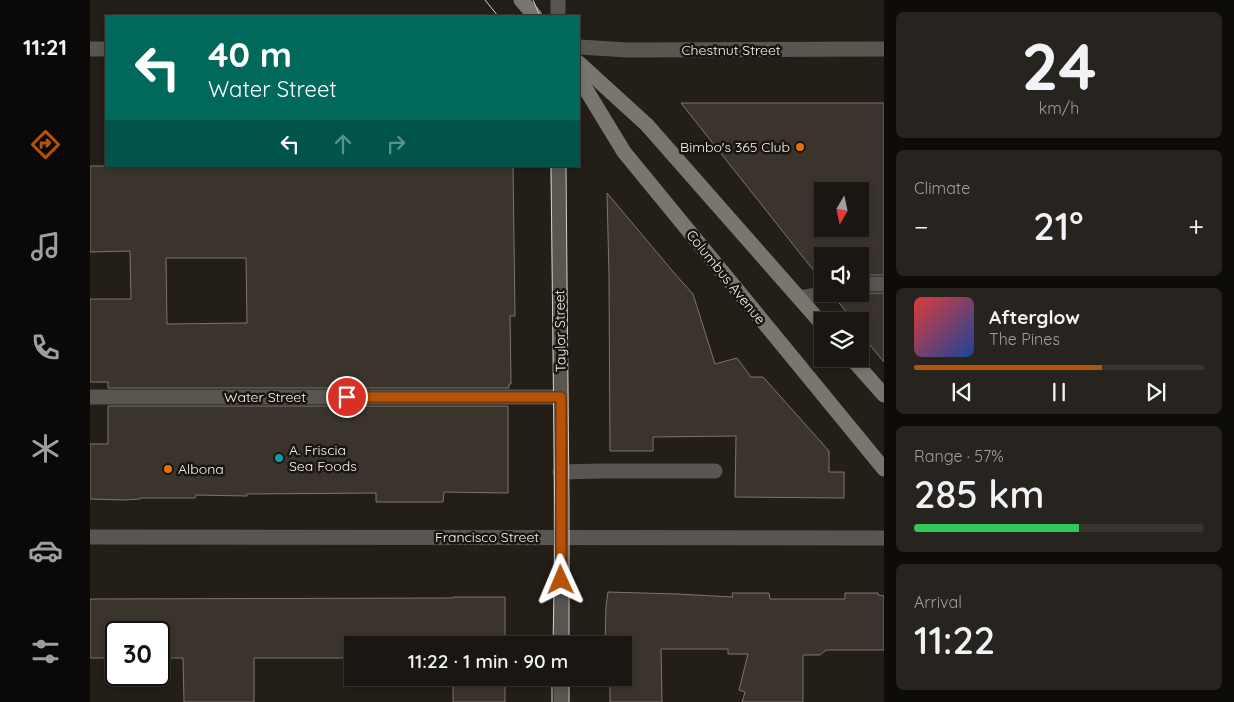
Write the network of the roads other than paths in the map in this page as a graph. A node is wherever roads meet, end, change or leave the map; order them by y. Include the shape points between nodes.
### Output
1 (521, 0) edge
2 (558, 0) edge
3 (534, 15) edge
4 (558, 15) edge
5 (580, 47) edge
6 (90, 49) edge
7 (105, 49) edge
8 (884, 49) edge
9 (580, 64) edge
10 (580, 80) edge
11 (558, 167) edge
12 (869, 284) edge
13 (884, 284) edge
14 (814, 296) edge
15 (800, 298) junction
16 (814, 315) edge
17 (859, 367) edge
18 (884, 395) edge
19 (90, 397) edge
20 (561, 397) junction
21 (884, 469) edge
22 (715, 471) dead end
23 (560, 472) junction
24 (90, 537) edge
25 (561, 537) junction
26 (884, 538) edge
27 (561, 636) edge
28 (561, 686) edge
29 (561, 702) edge

1 - 3 main road
2 - 4 street
5 - 8 street, Chestnut Street via 628,50
6 - 7 street
9 - 15 main road via 647,125
10 - 21 main road, Columbus Avenue via 624,152
11 - 20 street, Taylor Street
12 - 13 street
14 - 15 street
15 - 16 main road
17 - 18 main road
19 - 20 street, Water Street
20 - 23 street, Taylor Street
22 - 23 street
23 - 25 street, Taylor Street
24 - 25 street, Francisco Street
25 - 26 street, Francisco Street
25 - 27 street, Taylor Street
28 - 29 street

